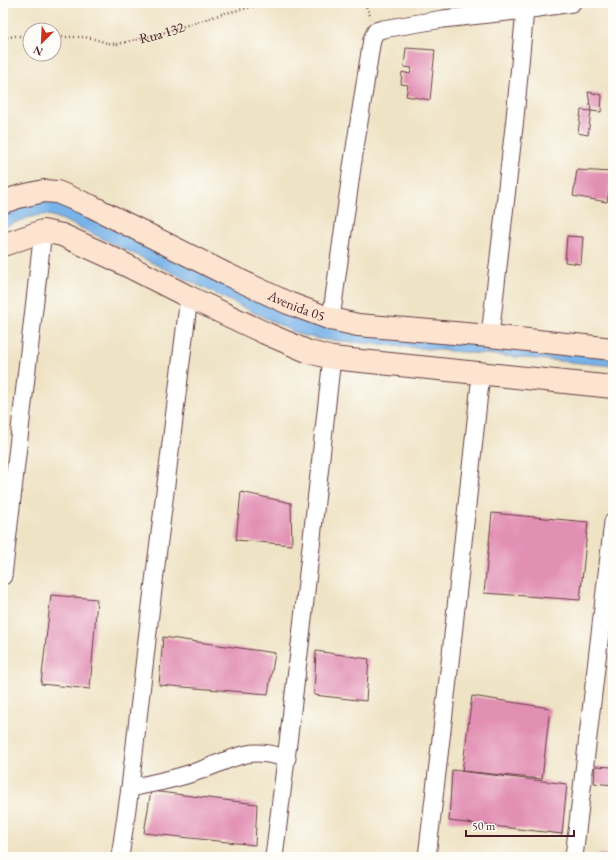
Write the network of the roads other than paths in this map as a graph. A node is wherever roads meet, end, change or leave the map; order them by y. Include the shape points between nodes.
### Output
1 (572, 3) edge
2 (525, 10) junction
3 (3, 202) edge
4 (43, 231) junction
5 (3, 245) edge
6 (189, 297) junction
7 (331, 319) junction
8 (490, 336) junction
9 (613, 349) edge
10 (332, 358) junction
11 (481, 374) junction
12 (613, 387) edge
13 (613, 522) edge
14 (3, 576) edge
15 (287, 758) junction
16 (130, 788) junction
17 (120, 857) edge
18 (274, 857) edge
19 (427, 857) edge
20 (574, 857) edge

1 - 2 street
2 - 7 street via 443,19 376,31 372,39
2 - 8 street
3 - 7 main road, Avenida 05 via 44,191 57,192 91,206 288,304
4 - 5 main road
4 - 6 main road via 62,235
4 - 14 street
6 - 10 main road via 309,352
6 - 16 street
7 - 8 main road, Avenida 05 via 358,325
8 - 9 main road, Avenida 05
10 - 11 main road
10 - 15 street
11 - 12 main road
11 - 19 street
13 - 20 street
15 - 16 street via 262,753 248,754 178,778
15 - 18 street
16 - 17 street

